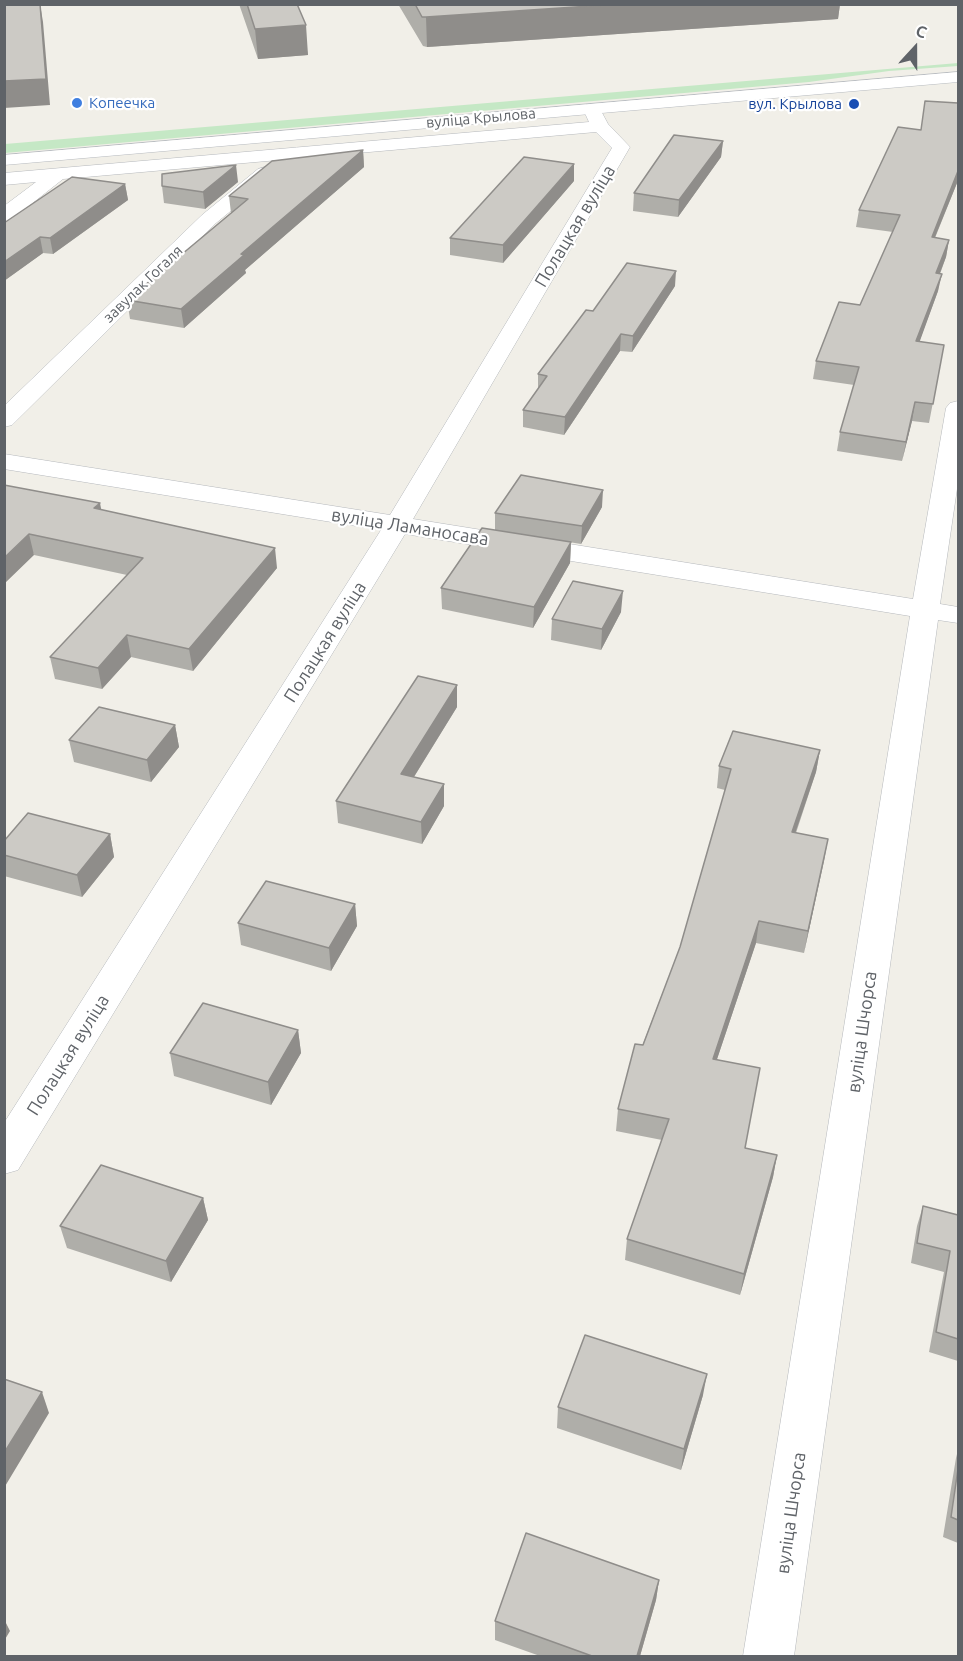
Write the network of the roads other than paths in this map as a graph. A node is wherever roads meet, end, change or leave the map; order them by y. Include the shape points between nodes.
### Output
1 (958, 76) edge
2 (596, 117) junction
3 (287, 154) junction
4 (4, 160) edge
5 (58, 174) junction
6 (4, 179) edge
7 (4, 216) edge
8 (958, 408) edge
9 (4, 420) edge
10 (4, 461) edge
11 (398, 525) junction
12 (941, 612) edge
13 (4, 1158) edge
14 (769, 1656) edge

1 - 2 street, вуліца Крылова
2 - 3 street
2 - 4 street, вуліца Крылова
2 - 11 street, Полацкая вуліца via 621,147
3 - 5 street
3 - 9 street, завулак Гогаля via 209,219
5 - 6 street
5 - 7 street
8 - 12 street, вуліца Шчорса
10 - 11 street, вуліца Ламаносава
11 - 12 street, вуліца Ламаносава
11 - 13 street, Полацкая вуліца
12 - 14 street, вуліца Шчорса

